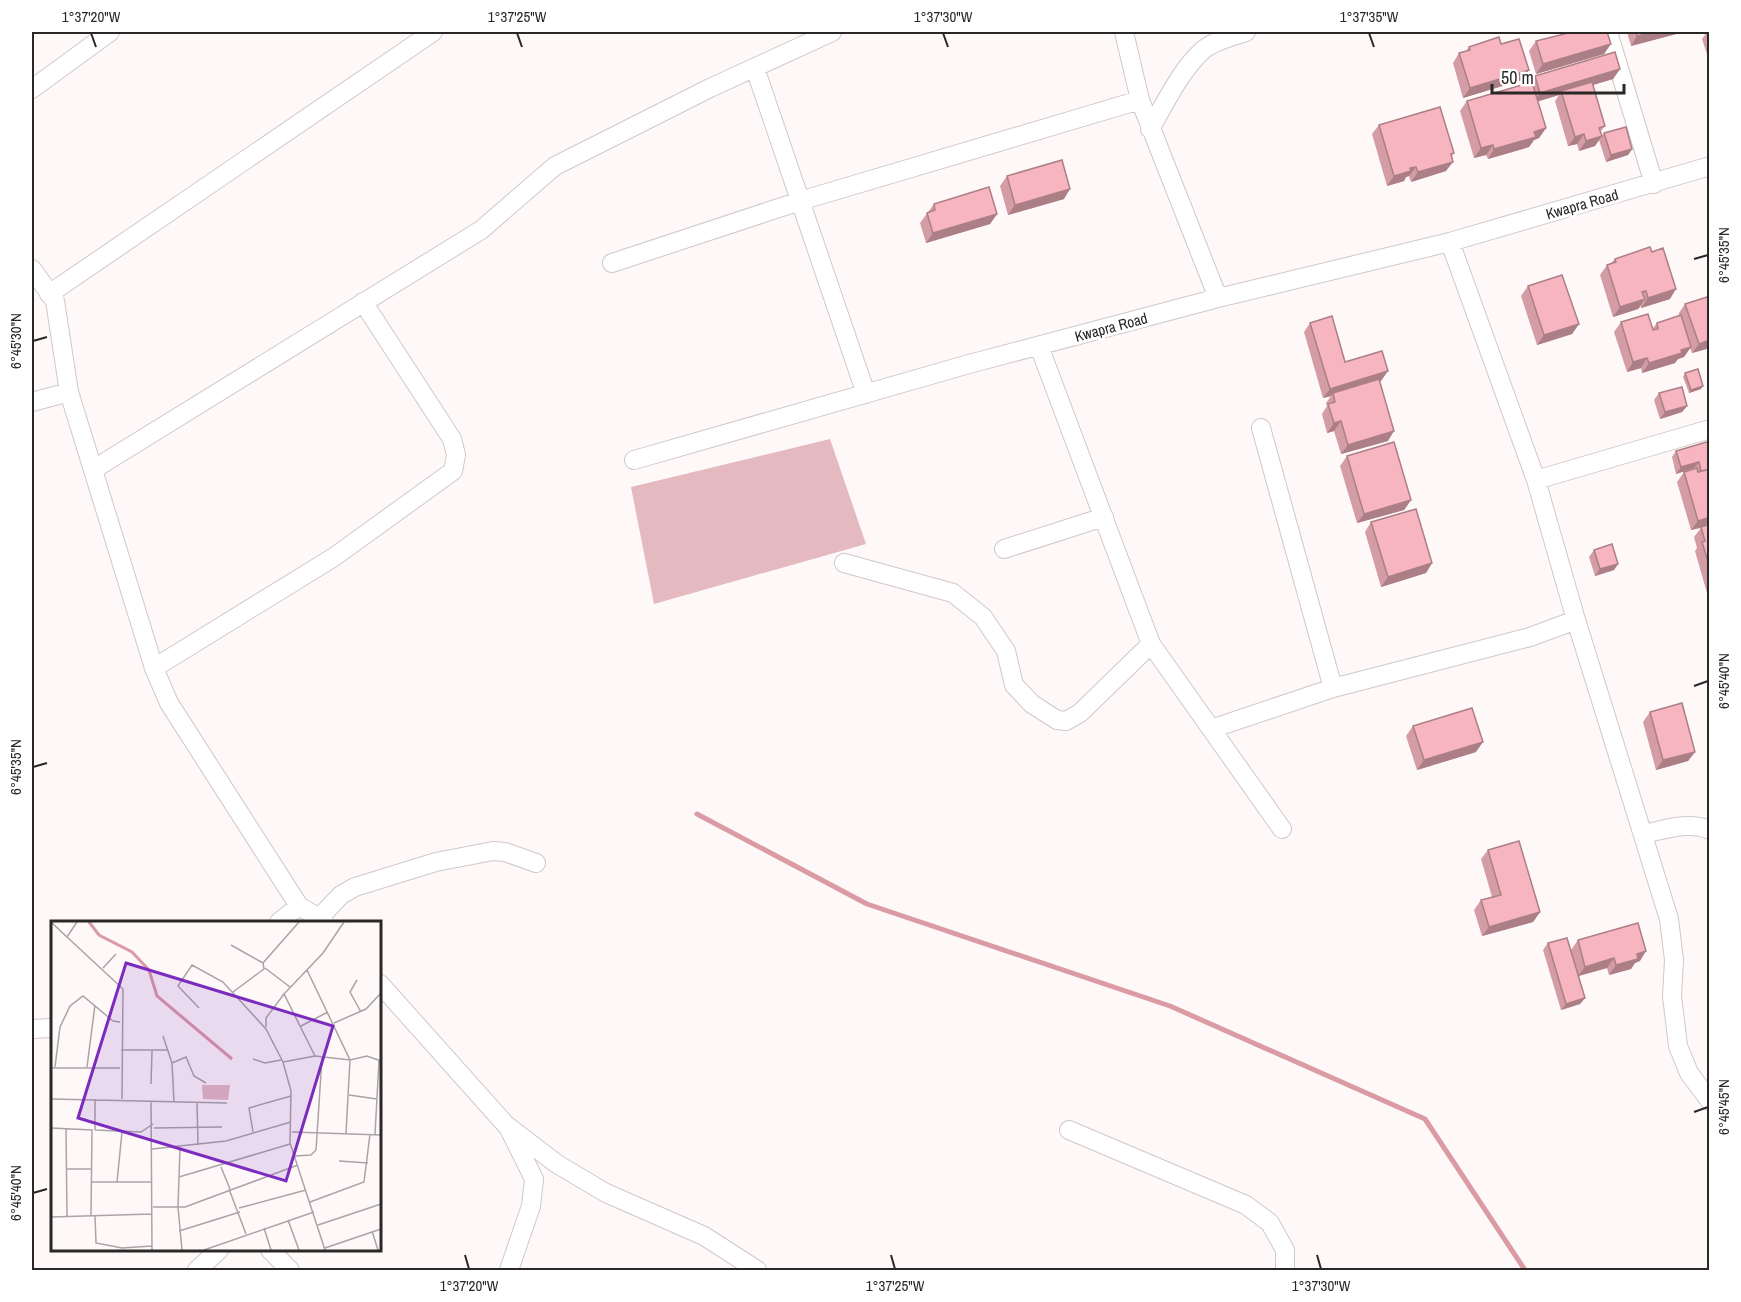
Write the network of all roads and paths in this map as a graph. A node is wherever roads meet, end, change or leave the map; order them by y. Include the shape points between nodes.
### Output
1 (110, 32) edge
2 (433, 32) edge
3 (832, 32) edge
4 (1124, 32) edge
5 (1246, 32) edge
6 (1608, 32) edge
7 (755, 68) junction
8 (32, 89) edge
9 (1140, 100) junction
10 (1150, 129) junction
11 (1710, 166) edge
12 (1654, 184) junction
13 (800, 201) junction
14 (1450, 242) junction
15 (612, 263) dead end
16 (32, 270) edge
17 (49, 294) junction
18 (1218, 298) junction
19 (363, 302) junction
20 (1040, 346) junction
21 (69, 392) junction
22 (866, 394) junction
23 (32, 402) edge
24 (1261, 428) dead end
25 (1710, 429) edge
26 (634, 460) dead end
27 (94, 469) junction
28 (1536, 480) junction
29 (1104, 517) junction
30 (1004, 549) dead end
31 (844, 563) dead end
32 (1576, 620) junction
33 (1151, 644) junction
34 (154, 668) junction
35 (1333, 688) junction
36 (1211, 729) junction
37 (1282, 829) dead end
38 (1710, 830) edge
39 (1644, 834) junction
40 (536, 863) dead end
41 (299, 906) junction
42 (321, 920) edge
43 (280, 921) edge
44 (381, 985) edge
45 (51, 1028) edge
46 (32, 1029) edge
47 (1710, 1101) edge
48 (506, 1125) junction
49 (1069, 1130) dead end
50 (218, 1251) edge
51 (271, 1251) edge
52 (197, 1270) edge
53 (290, 1270) edge
54 (509, 1270) edge
55 (757, 1270) edge
56 (1285, 1270) edge

1 - 8 street
2 - 17 street
3 - 7 street
4 - 9 street
5 - 10 street via 1204,49 1182,74
6 - 12 street
7 - 13 street
7 - 19 street via 555,166 481,230
9 - 10 street
9 - 13 street
10 - 18 street
11 - 12 street, Kwapra Road
12 - 14 street, Kwapra Road
13 - 15 street
13 - 22 street
14 - 18 street, Kwapra Road
14 - 28 street
16 - 17 street
17 - 21 street via 55,301
18 - 20 street, Kwapra Road
19 - 27 street
19 - 34 street via 452,439 456,455 453,471 334,556
20 - 22 street, Kwapra Road
20 - 29 street
21 - 23 street
21 - 27 street
22 - 26 street, Kwapra Road
24 - 35 street
25 - 28 street
27 - 34 street
28 - 32 street
29 - 30 street
29 - 33 street
31 - 33 street via 953,593 982,617 1006,651 1014,685 1032,704 1057,720 1066,721 1080,713
32 - 35 street via 1530,637
32 - 39 street
33 - 36 street
34 - 41 street via 169,704
35 - 36 street
36 - 37 street
38 - 39 street via 1684,825
39 - 47 street via 1669,919 1677,1046 1689,1073
40 - 42 street via 493,851 436,862 355,887 341,895
41 - 42 street
41 - 43 street
44 - 48 street
45 - 46 street
48 - 54 street via 534,1179 531,1206
48 - 55 street via 557,1164 606,1193 704,1236
49 - 56 street via 1246,1205 1270,1224 1285,1250
50 - 52 street
51 - 53 street

